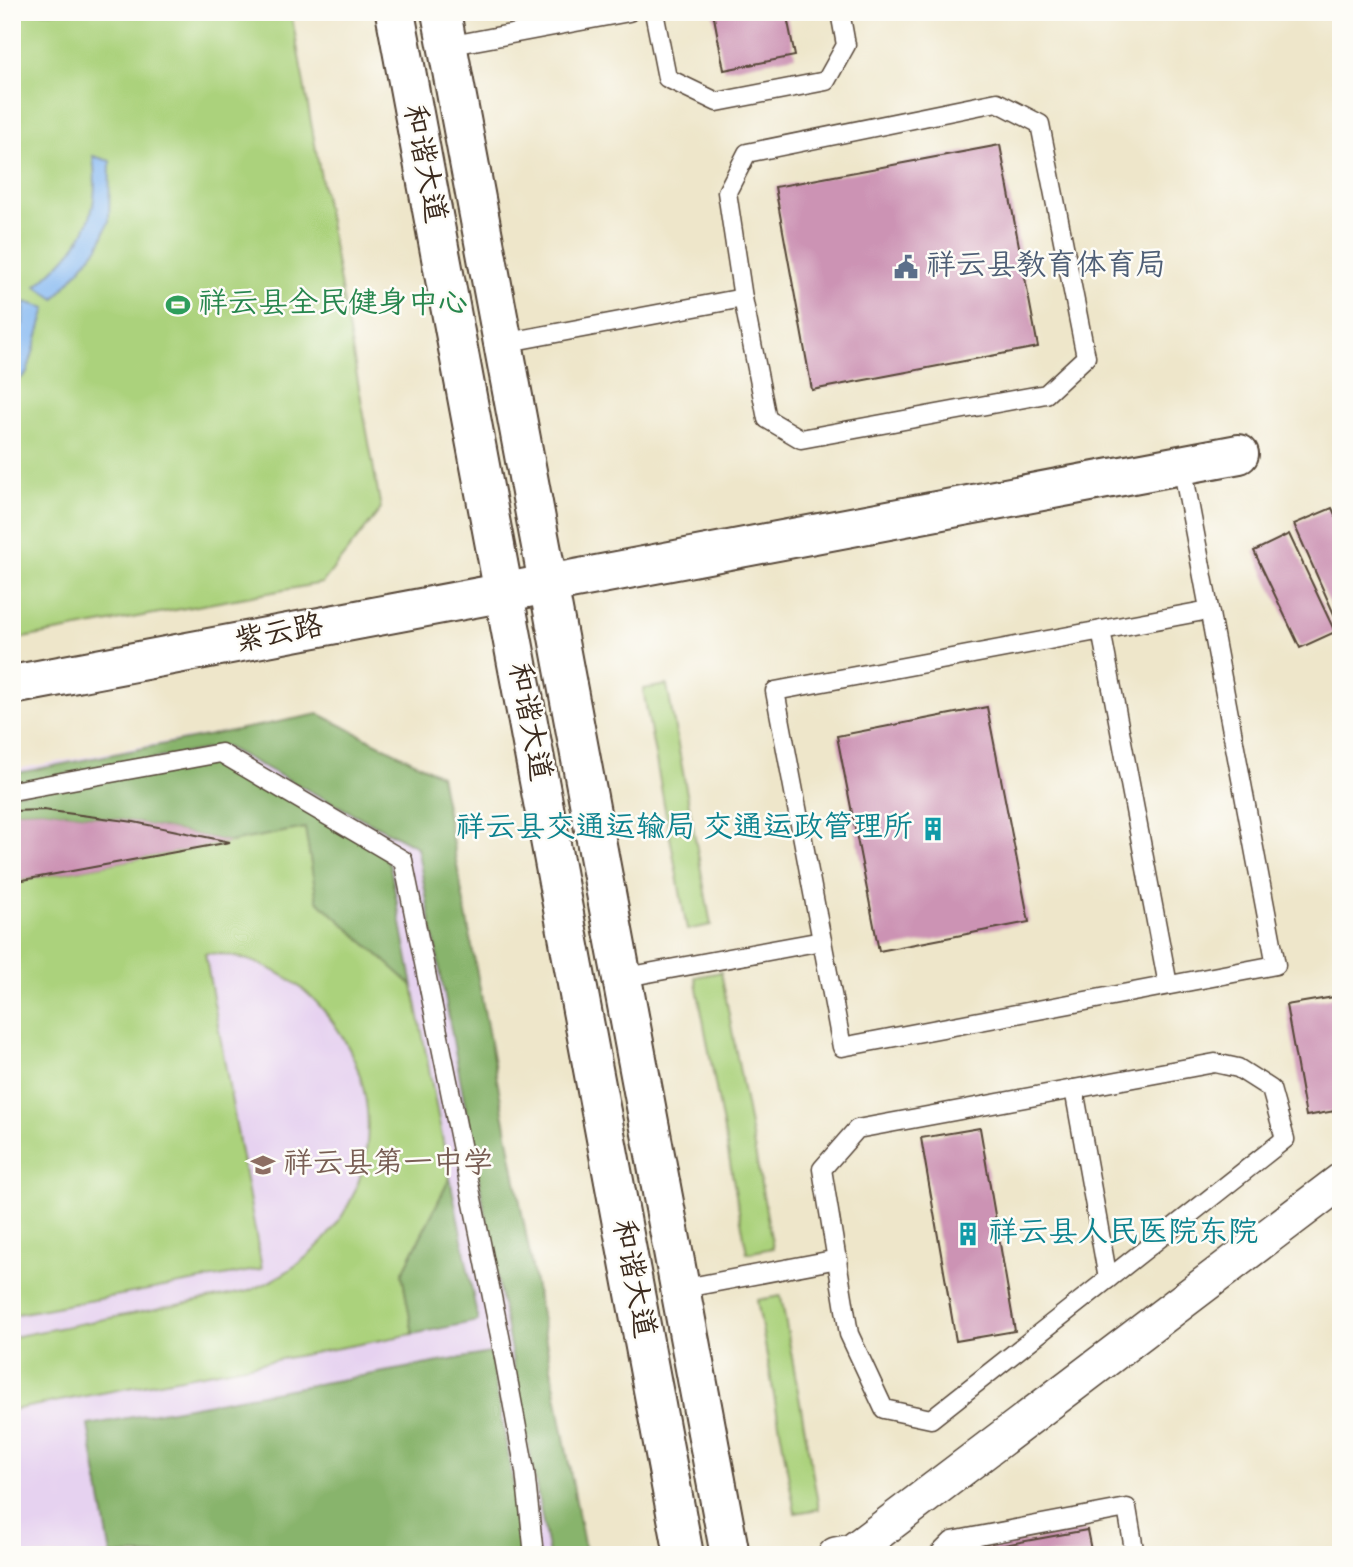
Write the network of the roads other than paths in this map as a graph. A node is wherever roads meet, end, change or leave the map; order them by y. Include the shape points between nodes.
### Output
1 (395, 12) edge
2 (629, 12) edge
3 (654, 12) edge
4 (840, 12) edge
5 (444, 29) edge
6 (744, 298) junction
7 (503, 343) junction
8 (1239, 454) dead end
9 (1182, 465) junction
10 (547, 585) junction
11 (504, 593) junction
12 (1209, 610) junction
13 (1101, 630) junction
14 (12, 685) edge
15 (12, 791) edge
16 (822, 941) junction
17 (621, 978) junction
18 (1168, 985) junction
19 (1074, 1088) junction
20 (1341, 1181) edge
21 (838, 1259) junction
22 (1108, 1279) junction
23 (680, 1289) junction
24 (534, 1555) edge
25 (684, 1555) edge
26 (730, 1555) edge
27 (836, 1555) edge
28 (938, 1555) edge
29 (1135, 1555) edge

1 - 11 main road, 和谐大道
2 - 5 lane
3 - 4 lane via 667,78 717,102 826,81 846,45
5 - 7 main road, 和谐大道
6 - 6 lane via 767,419 801,439 1046,394 1086,357 1040,124 997,102 747,153 727,192
6 - 7 lane
7 - 10 main road, 和谐大道
8 - 9 main road, 紫云路
9 - 10 main road, 紫云路
9 - 12 lane
10 - 11 main road, 紫云路
10 - 17 main road, 和谐大道
11 - 14 main road, 紫云路
11 - 25 main road, 和谐大道
12 - 13 lane
12 - 18 lane via 1276,965
13 - 16 lane via 775,691
13 - 18 lane
15 - 24 lane via 221,753 403,860 500,1336 525,1471
16 - 17 lane
16 - 18 lane via 842,1047
17 - 23 main road, 和谐大道
19 - 21 lane via 857,1129 822,1169
19 - 22 lane
19 - 22 lane via 1215,1063 1238,1068 1271,1089 1285,1139
20 - 27 street via 852,1552
21 - 22 lane via 849,1334 884,1409 931,1419
21 - 23 lane
23 - 26 main road, 和谐大道
28 - 29 lane via 952,1541 1126,1508

